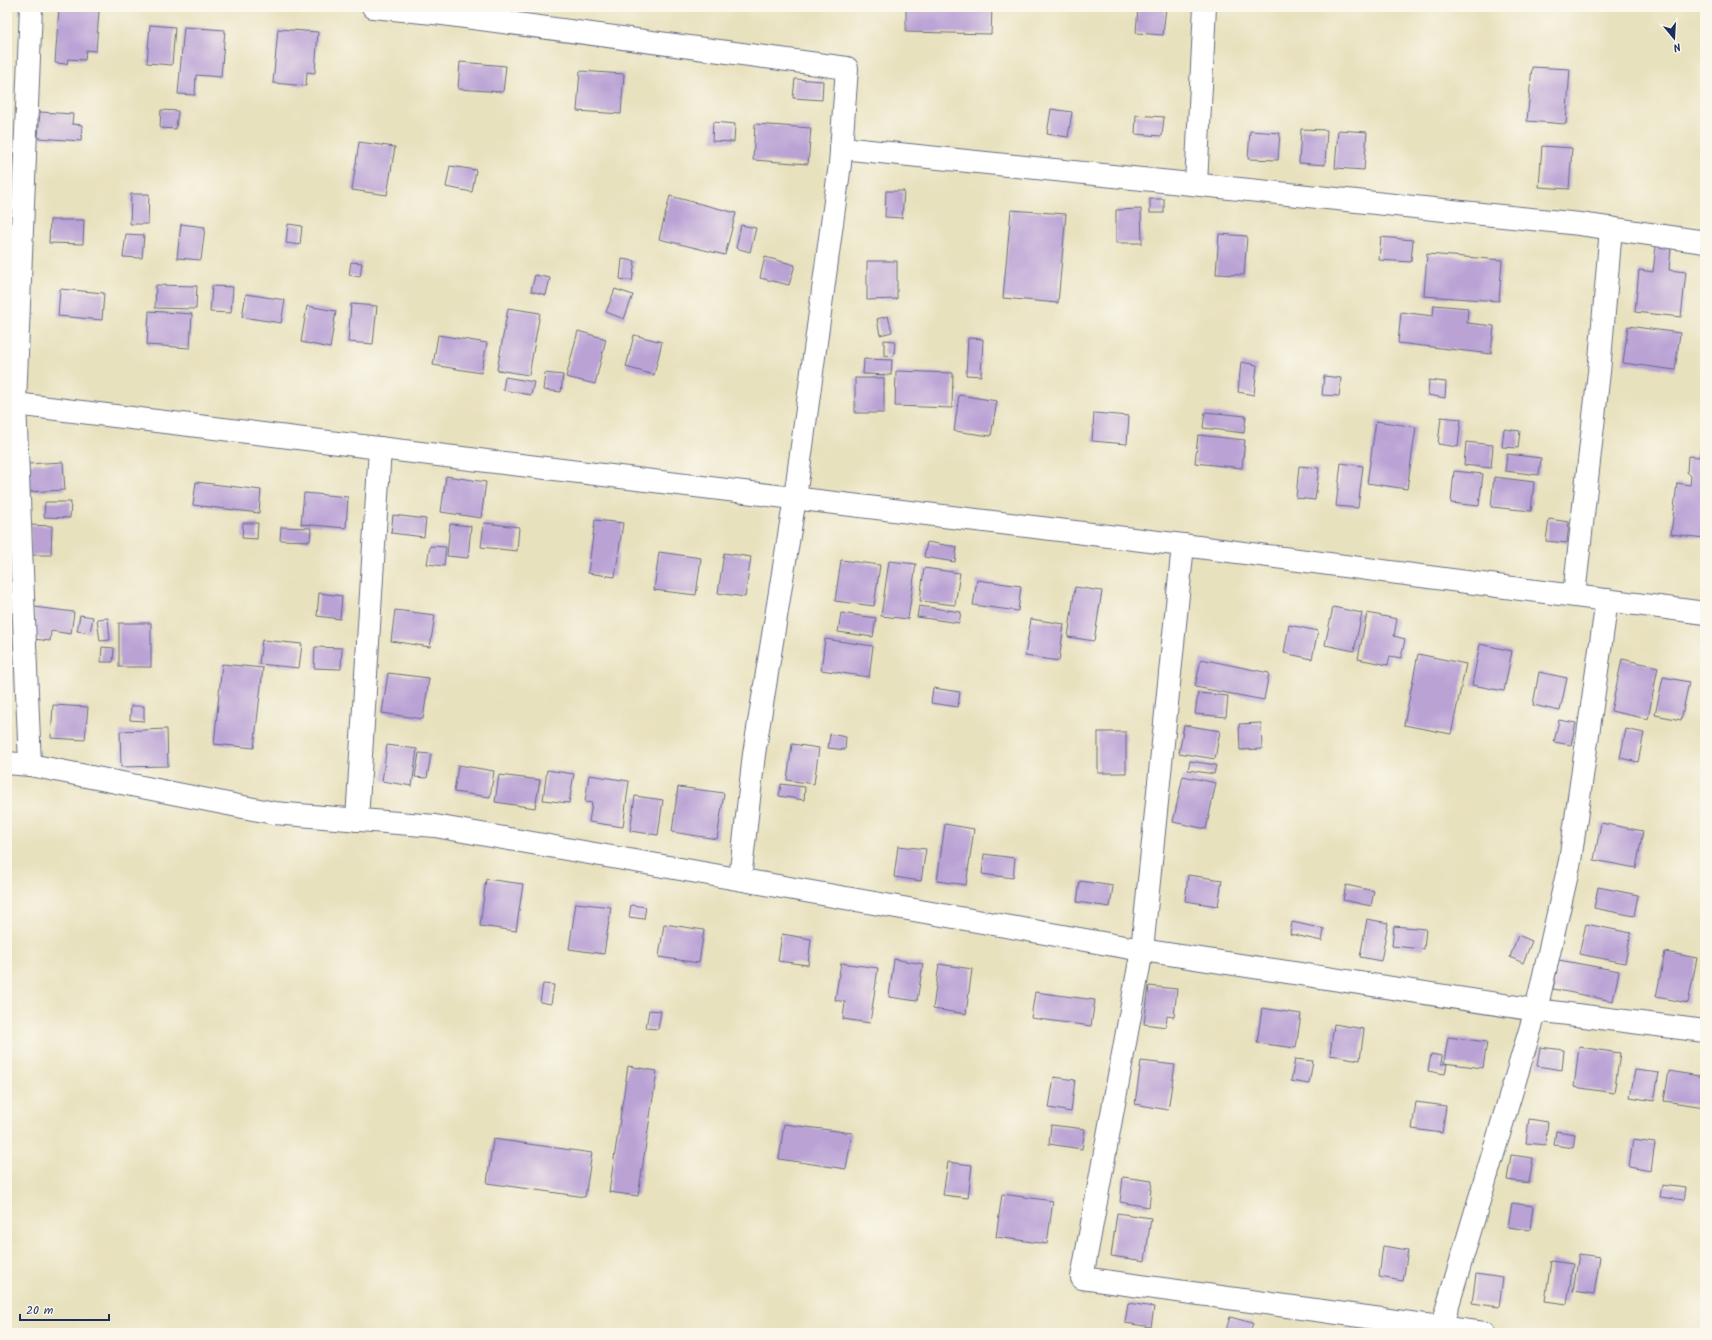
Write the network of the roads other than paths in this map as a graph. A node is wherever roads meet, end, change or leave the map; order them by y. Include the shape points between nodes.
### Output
1 (31, 7) edge
2 (373, 7) edge
3 (1205, 7) edge
4 (841, 148) junction
5 (1196, 184) junction
6 (1610, 228) junction
7 (1705, 242) edge
8 (11, 403) edge
9 (380, 448) junction
10 (795, 498) junction
11 (1183, 545) junction
12 (1574, 595) junction
13 (1607, 600) junction
14 (1705, 613) edge
15 (7, 763) edge
16 (30, 765) junction
17 (357, 820) junction
18 (740, 879) junction
19 (1142, 950) junction
20 (1536, 1010) junction
21 (1705, 1031) edge
22 (1441, 1328) junction
23 (1484, 1333) edge

1 - 8 main road
2 - 4 main road via 443,14 846,68
3 - 5 main road
4 - 5 main road
4 - 10 main road
5 - 6 main road
6 - 7 main road
6 - 12 main road via 1599,372
8 - 9 main road
8 - 16 main road
9 - 10 main road
9 - 17 main road
10 - 11 main road
10 - 18 main road via 754,754
11 - 12 main road
11 - 19 main road
12 - 13 main road
13 - 14 main road
13 - 20 main road via 1570,861
15 - 16 main road
16 - 17 main road via 274,813
17 - 18 main road via 435,826
18 - 19 main road
19 - 20 main road
19 - 22 main road via 1082,1278
20 - 21 main road
20 - 22 main road
22 - 23 main road

